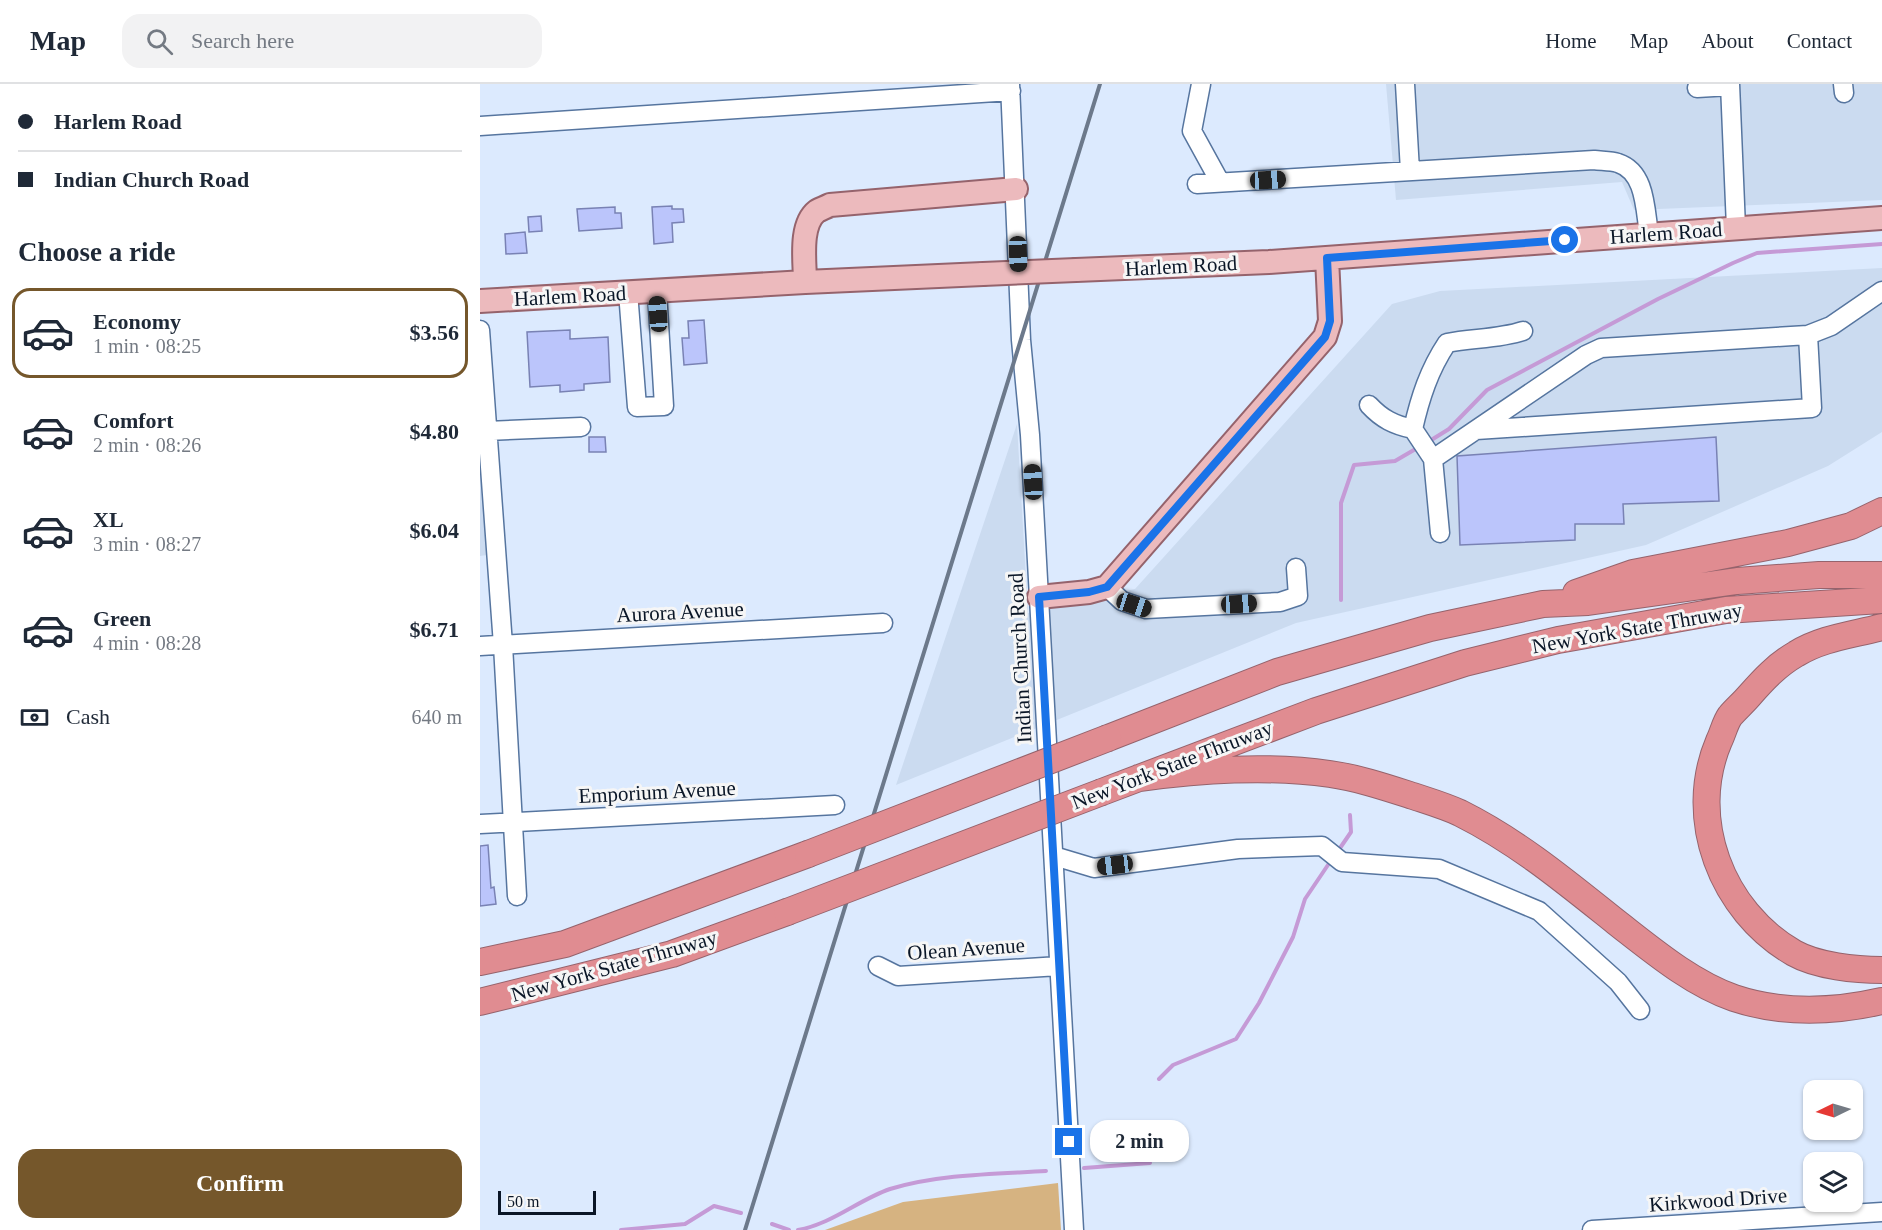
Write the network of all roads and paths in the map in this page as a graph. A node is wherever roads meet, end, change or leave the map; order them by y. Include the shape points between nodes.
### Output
1 (1201, 84) edge
2 (1405, 84) edge
3 (1730, 85) edge
4 (1010, 88) edge
5 (1697, 88) dead end
6 (480, 126) edge
7 (1410, 171) junction
8 (1220, 182) junction
9 (1197, 184) dead end
10 (1016, 189) junction
11 (1882, 218) edge
12 (1736, 228) junction
13 (1649, 234) junction
14 (1327, 258) junction
15 (805, 282) junction
16 (657, 291) junction
17 (1882, 291) edge
18 (628, 292) junction
19 (480, 301) edge
20 (480, 330) edge
21 (1523, 331) dead end
22 (1808, 335) junction
23 (1369, 405) dead end
24 (581, 428) dead end
25 (1413, 429) junction
26 (487, 430) junction
27 (1474, 430) junction
28 (1433, 459) junction
29 (485, 477) edge
30 (1882, 511) edge
31 (1440, 533) dead end
32 (1296, 568) dead end
33 (1882, 575) edge
34 (1107, 587) junction
35 (1039, 597) junction
36 (1882, 600) edge
37 (1543, 604) junction
38 (883, 623) dead end
39 (1882, 627) edge
40 (503, 645) junction
41 (480, 646) edge
42 (1139, 778) junction
43 (836, 805) dead end
44 (514, 822) junction
45 (480, 824) edge
46 (1054, 856) junction
47 (517, 896) dead end
48 (480, 962) edge
49 (878, 966) dead end
50 (1059, 966) junction
51 (1882, 970) edge
52 (1882, 1001) edge
53 (480, 1002) edge
54 (1640, 1010) dead end
55 (1882, 1212) edge
56 (1074, 1230) edge
57 (1592, 1230) edge

1 - 8 street via 1192,131
2 - 7 street
3 - 5 street
3 - 12 street
4 - 6 street
4 - 10 street, Indian Church Road
7 - 8 street
7 - 13 street via 1594,160 1619,163 1635,174 1642,190
8 - 9 street
10 - 15 main road via 830,205 816,212 808,223
10 - 35 street, Indian Church Road via 1021,340
11 - 12 main road, Harlem Road
12 - 13 main road, Harlem Road
13 - 14 main road, Harlem Road
14 - 15 main road, Harlem Road, bridge
14 - 34 main road via 1330,321 1325,337
15 - 16 main road, Harlem Road
16 - 18 main road, Harlem Road
16 - 18 street via 664,405 646,407 637,407
17 - 22 street via 1831,326
18 - 19 main road, Harlem Road
20 - 26 street
21 - 25 street via 1447,343 1430,371
22 - 27 street via 1600,348
22 - 27 street via 1812,408
23 - 25 street via 1380,417
24 - 26 street
25 - 28 street
26 - 29 street
27 - 28 street
28 - 31 street
29 - 40 street
30 - 37 highway via 1851,526 1788,543 1633,573
32 - 34 street via 1298,596 1280,602 1146,609 1122,601
33 - 37 highway, New York State Thruway via 1737,581 1588,602
34 - 35 main road
35 - 46 street, Indian Church Road
36 - 42 highway, New York State Thruway via 1726,610 1548,642 1387,687
37 - 48 highway, New York State Thruway, bridge via 1430,628 1277,672 565,944
38 - 40 street, Aurora Avenue
39 - 51 highway via 1828,639 1796,654 1766,675 1729,717 1712,759 1706,797 1709,832 1720,872 1737,901 1761,929 1795,953 1839,967
40 - 41 street, Aurora Avenue
40 - 44 street
42 - 52 highway via 1187,772 1268,770 1329,774 1371,782 1457,812 1496,832 1537,858 1692,977 1733,998 1775,1008 1818,1010
42 - 53 highway, New York State Thruway, bridge via 672,954
43 - 44 street, Emporium Avenue
44 - 45 street, Emporium Avenue
44 - 47 street
46 - 50 street, Indian Church Road
46 - 54 street via 1094,868 1238,849 1322,846 1342,862 1439,869 1539,911 1618,982
49 - 50 street, Olean Avenue via 898,976
50 - 56 street, Indian Church Road
55 - 57 street, Kirkwood Drive

